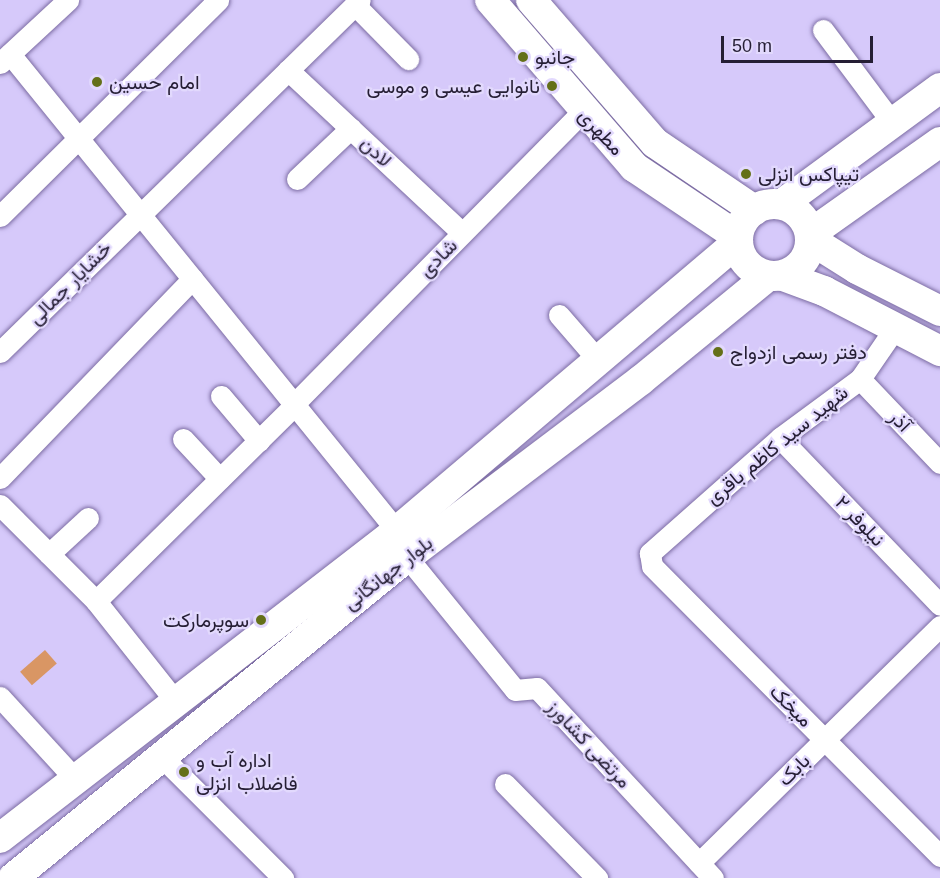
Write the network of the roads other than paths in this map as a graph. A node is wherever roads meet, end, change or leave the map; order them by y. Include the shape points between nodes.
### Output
1 (67, 0) edge
2 (218, 0) edge
3 (490, 0) edge
4 (531, 0) edge
5 (358, 2) edge
6 (823, 30) dead end
7 (5, 59) edge
8 (408, 59) dead end
9 (288, 70) junction
10 (940, 88) edge
11 (583, 111) junction
12 (894, 124) junction
13 (351, 128) junction
14 (78, 138) junction
15 (940, 142) edge
16 (297, 179) dead end
17 (768, 207) junction
18 (140, 214) junction
19 (0, 216) edge
20 (462, 233) junction
21 (810, 237) junction
22 (738, 239) junction
23 (776, 276) junction
24 (192, 279) junction
25 (939, 309) edge
26 (559, 315) dead end
27 (894, 328) junction
28 (940, 351) edge
29 (0, 352) edge
30 (606, 353) junction
31 (860, 379) junction
32 (641, 380) junction
33 (221, 396) dead end
34 (294, 405) junction
35 (780, 438) junction
36 (183, 439) dead end
37 (259, 441) junction
38 (940, 463) edge
39 (0, 478) edge
40 (220, 479) junction
41 (0, 505) edge
42 (88, 519) dead end
43 (402, 544) junction
44 (650, 553) joint
45 (48, 554) junction
46 (96, 601) junction
47 (940, 604) edge
48 (940, 626) edge
49 (0, 697) edge
50 (176, 702) junction
51 (824, 740) junction
52 (161, 756) junction
53 (76, 780) junction
54 (505, 784) dead end
55 (0, 838) edge
56 (940, 856) edge
57 (706, 871) edge
58 (13, 878) edge
59 (283, 878) edge
60 (597, 878) edge

1 - 7 street
2 - 14 street
3 - 11 street, مطهری
4 - 17 street, مطهری via 655,143
5 - 8 street
5 - 9 street, خشایار جمالی
6 - 12 street
7 - 14 street
9 - 13 street, لادن
9 - 18 street, خشایار جمالی
10 - 12 street
11 - 20 street, شادی
11 - 22 street, مطهری via 634,166
12 - 17 street
13 - 16 street
13 - 20 street, لادن
14 - 18 street
14 - 19 street
15 - 21 street
17 - 21 street via 797,212
17 - 22 street via 740,226
18 - 24 street
18 - 29 street, خشایار جمالی
20 - 34 street, شادی
21 - 23 street via 803,263
21 - 25 street via 857,269
22 - 23 street via 744,260
22 - 30 street, بلوار جهانگانی
23 - 27 street via 824,291
23 - 32 street, بلوار جهانگانی
24 - 34 street
24 - 39 street
26 - 30 street
27 - 28 street
27 - 31 street, شهید سید کاظم باقری
30 - 32 street via 628,340 641,344 650,355 650,369
30 - 43 street, بلوار جهانگانی
31 - 35 street, شهید سید کاظم باقری
31 - 38 street, آذر
32 - 43 street, بلوار جهانگانی
33 - 37 street
34 - 37 street, شادی
34 - 43 street
35 - 44 street, شهید سید کاظم باقری
35 - 47 street, نیلوفر ۲
36 - 40 street
37 - 40 street, شادی
40 - 46 street, شادی
41 - 45 street
42 - 45 street
43 - 50 street, بلوار جهانگانی
43 - 52 street, بلوار جهانگانی
43 - 57 street, مرتضی کشاورز via 515,690 537,688
44 - 51 street, میخک via 652,566
45 - 46 street
46 - 50 street
48 - 51 street, بابک
49 - 53 street
50 - 53 street, بلوار جهانگانی
51 - 56 street, میخک
51 - 57 street, بابک
52 - 58 street, بلوار جهانگانی
52 - 59 street
53 - 55 street, بلوار جهانگانی
54 - 60 street

